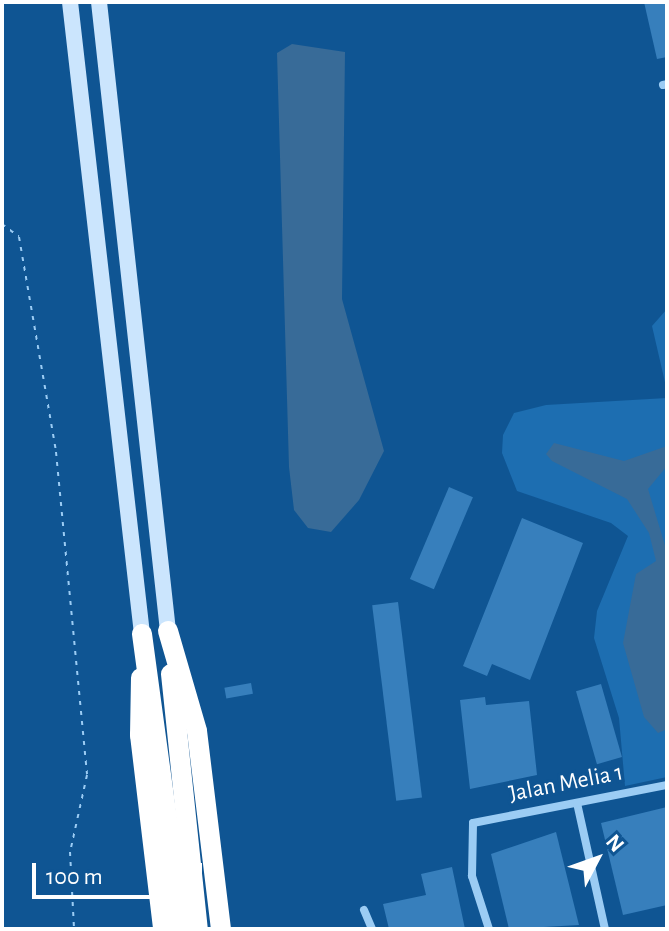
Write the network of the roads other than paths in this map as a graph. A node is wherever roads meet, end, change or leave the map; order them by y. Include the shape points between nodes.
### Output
1 (70, 2) edge
2 (99, 2) edge
3 (168, 631) junction
4 (142, 634) junction
5 (667, 785) edge
6 (577, 803) junction
7 (186, 900) junction
8 (364, 910) dead end
9 (163, 929) edge
10 (182, 929) edge
11 (198, 929) edge
12 (221, 929) edge
13 (372, 929) edge
14 (489, 929) edge
15 (605, 929) edge

1 - 4 street
2 - 3 street
3 - 7 highway
3 - 12 highway via 197,731
4 - 7 highway
4 - 9 highway via 140,735
5 - 6 street, Jalan Melia 1
6 - 14 street, Jalan Melia 1 via 473,823 468,849
6 - 15 street
7 - 10 highway
7 - 11 highway
8 - 13 street

